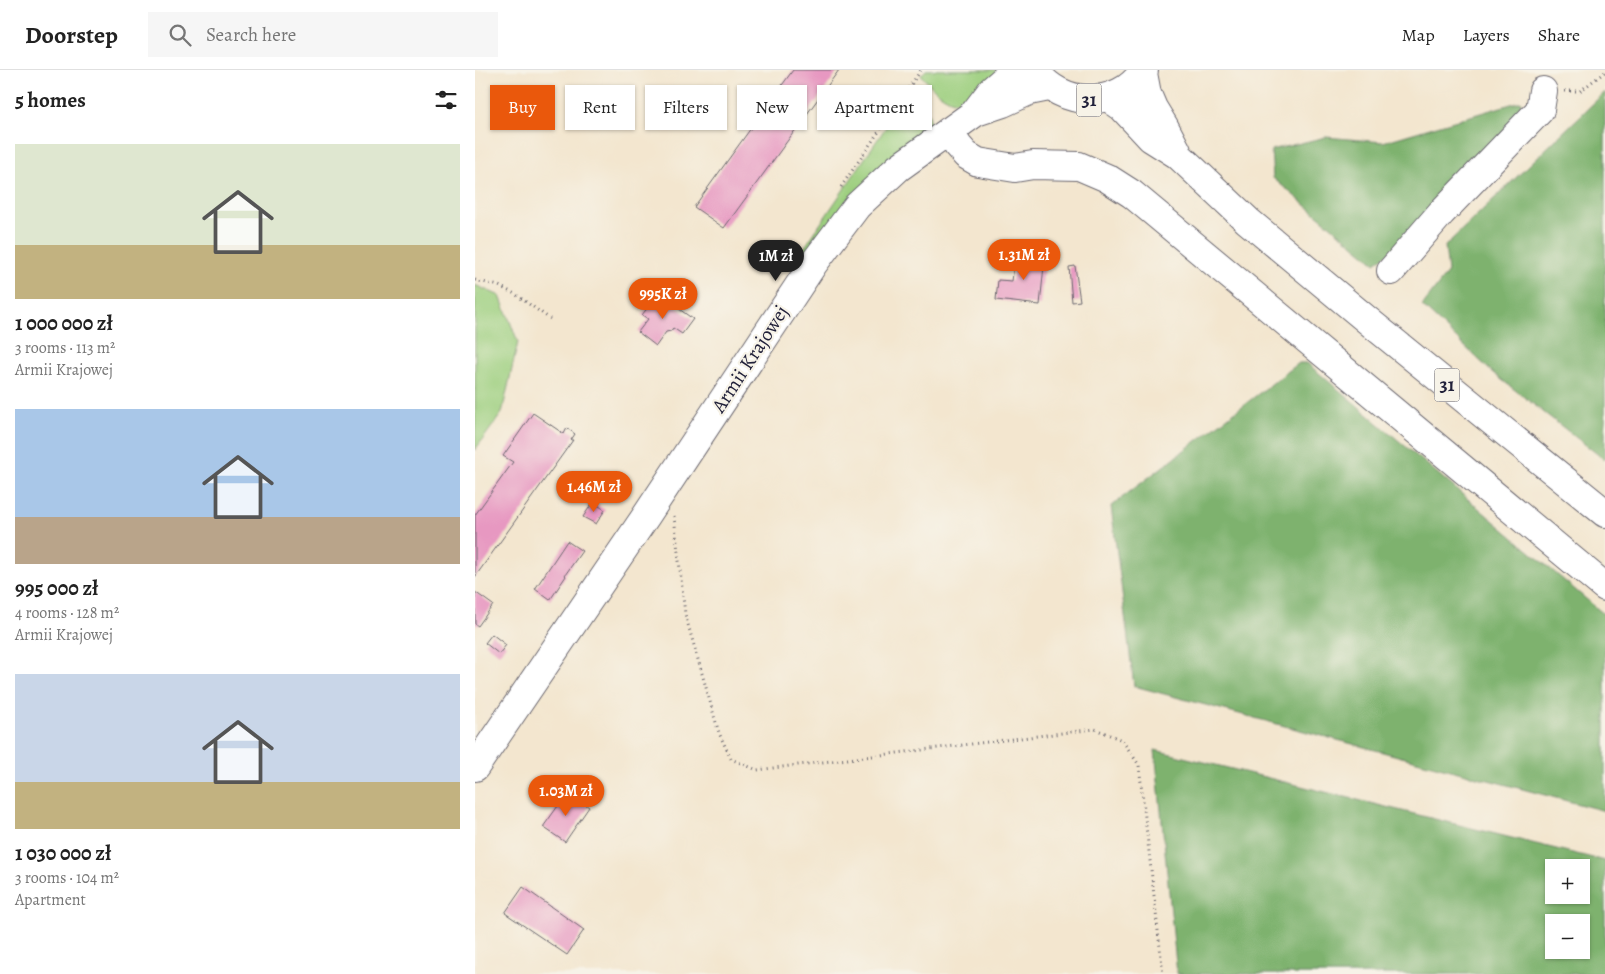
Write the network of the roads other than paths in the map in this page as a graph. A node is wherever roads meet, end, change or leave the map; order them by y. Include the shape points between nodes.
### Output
1 (1015, 70) edge
2 (1143, 71) edge
3 (1042, 78) edge
4 (1543, 91) dead end
5 (1108, 97) junction
6 (975, 112) junction
7 (949, 131) junction
8 (1178, 155) junction
9 (1391, 271) dead end
10 (1605, 513) edge
11 (1605, 587) edge
12 (475, 767) edge

1 - 6 street, Armii Krajowej via 992,90
2 - 5 street, 31 via 1127,88
2 - 8 street, 31 via 1147,94
3 - 5 street, 31 via 1063,94 1077,99
3 - 6 street, Armii Krajowej via 1029,90
4 - 9 street via 1540,110 1441,213
5 - 8 street, 31 via 1151,138
6 - 7 street, Armii Krajowej
7 - 11 street via 966,155 978,162 1015,168 1079,166 1132,194
7 - 12 street, Armii Krajowej via 884,179 851,213
8 - 10 street, 31 via 1248,221

